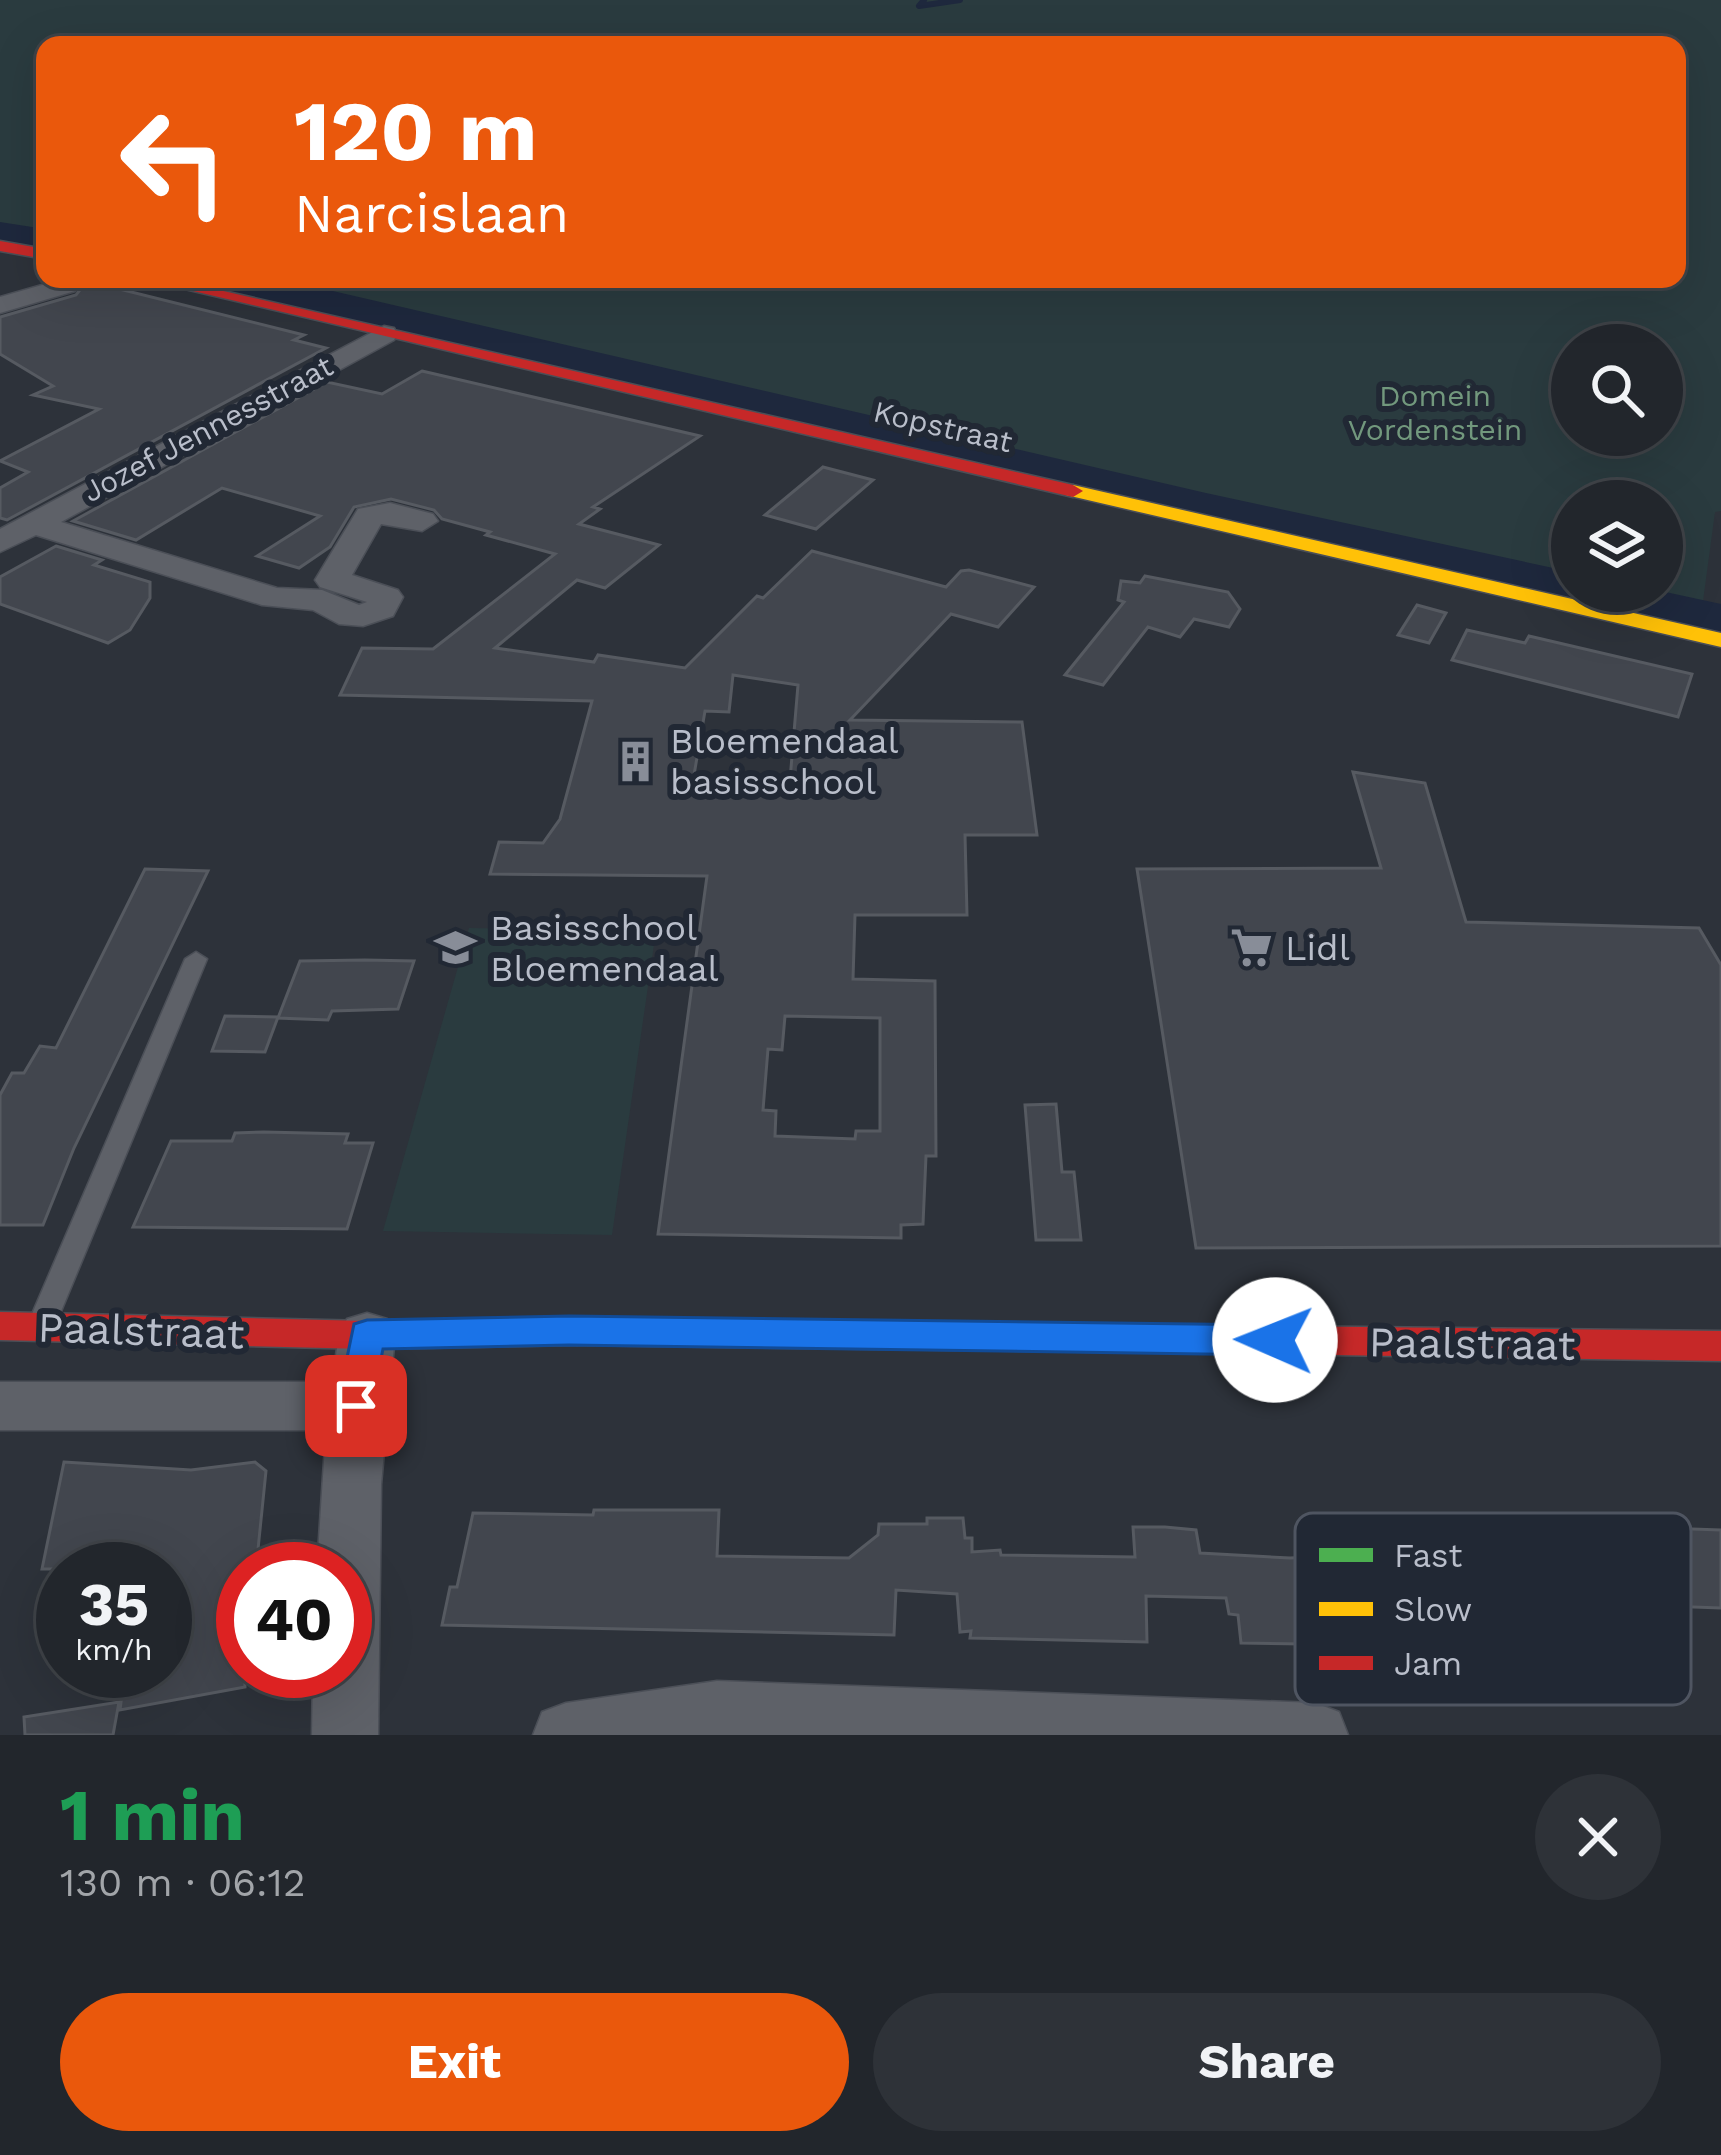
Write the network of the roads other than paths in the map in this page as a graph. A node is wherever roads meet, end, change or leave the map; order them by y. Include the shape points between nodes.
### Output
1 (0, 246) edge
2 (36, 252) edge
3 (60, 288) edge
4 (188, 288) edge
5 (0, 305) edge
6 (384, 334) junction
7 (422, 521) dead end
8 (33, 524) junction
9 (0, 542) edge
10 (1721, 640) edge
11 (196, 958) dead end
12 (0, 1326) edge
13 (40, 1327) junction
14 (367, 1335) junction
15 (1721, 1346) edge
16 (0, 1406) edge
17 (356, 1406) junction
18 (345, 1735) edge
19 (566, 1735) edge
20 (1264, 1735) edge
21 (1316, 1735) edge

1 - 2 main road
3 - 5 street
4 - 6 main road, Kopstraat
6 - 8 street, Jozef Jennesstraat
6 - 10 main road, Kopstraat
7 - 8 street, Jozef Jennesstraat via 369,516 327,590 274,598
8 - 9 street, Jozef Jennesstraat
11 - 13 lane
12 - 13 main road, Paalstraat
13 - 14 main road, Paalstraat
14 - 15 main road, Paalstraat
14 - 17 street
16 - 17 street, Paalstraat
17 - 18 street
19 - 20 street via 717,1713
20 - 21 street

